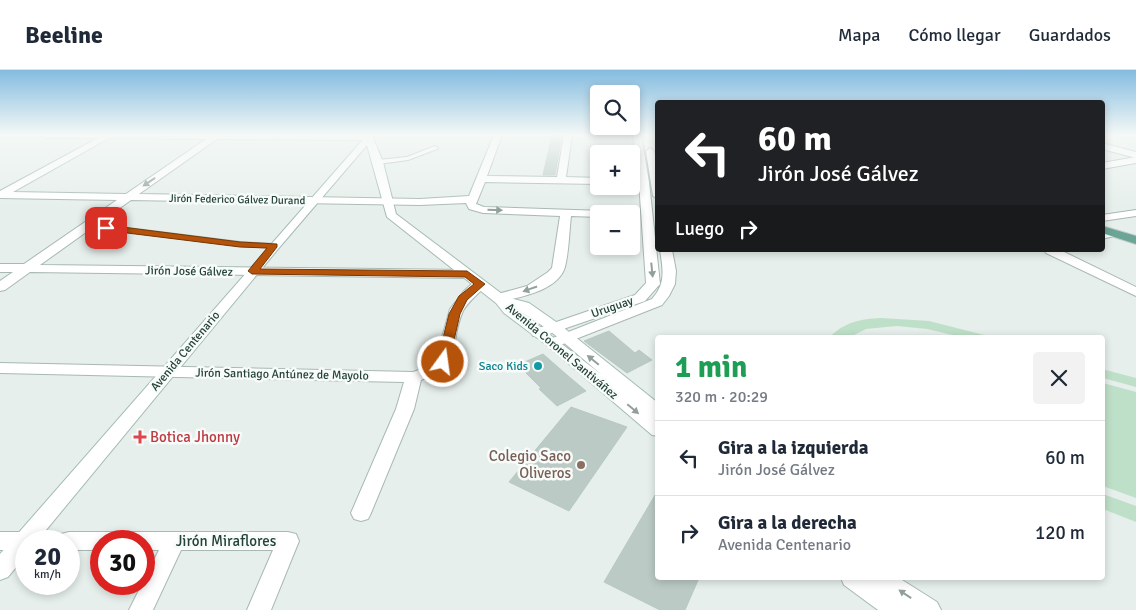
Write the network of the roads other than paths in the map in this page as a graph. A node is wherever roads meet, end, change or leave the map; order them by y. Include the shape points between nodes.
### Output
1 (63, 160) edge
2 (181, 160) edge
3 (349, 160) edge
4 (392, 160) edge
5 (488, 160) edge
6 (564, 160) edge
7 (645, 160) edge
8 (650, 160) edge
9 (1135, 160) edge
10 (378, 162) joint
11 (1105, 165) edge
12 (481, 179) junction
13 (561, 180) junction
14 (590, 181) edge
15 (652, 182) edge
16 (0, 195) edge
17 (126, 198) junction
18 (473, 199) junction
19 (313, 200) junction
20 (388, 201) junction
21 (566, 212) junction
22 (590, 213) edge
23 (1136, 213) edge
24 (1105, 218) edge
25 (88, 225) junction
26 (1108, 235) edge
27 (1136, 240) edge
28 (274, 246) junction
29 (666, 252) edge
30 (1054, 252) edge
31 (0, 268) edge
32 (26, 268) junction
33 (252, 271) junction
34 (467, 274) junction
35 (480, 284) junction
36 (0, 287) edge
37 (1136, 292) edge
38 (500, 299) junction
39 (557, 336) junction
40 (0, 368) edge
41 (168, 372) junction
42 (414, 377) junction
43 (612, 384) junction
44 (655, 411) edge
45 (655, 427) edge
46 (361, 513) dead end
47 (34, 530) edge
48 (0, 541) edge
49 (15, 541) edge
50 (155, 541) edge
51 (176, 541) junction
52 (15, 553) edge
53 (0, 570) edge
54 (855, 580) edge
55 (884, 580) edge
56 (141, 610) edge
57 (259, 610) edge
58 (897, 610) edge
59 (929, 610) edge

1 - 16 street
2 -> 17 street
3 - 19 street, Avenida Centenario
4 - 10 lane
5 - 12 street
6 - 13 street
7 - 15 street, Uruguay
8 - 15 street, Uruguay
9 - 11 street
10 - 20 street
12 - 13 street
12 - 18 street
13 - 14 street
15 -> 39 street, Uruguay via 642,215 653,284 640,298
16 - 17 street, Jirón Federico Gálvez Durand
17 - 19 street, Jirón Federico Gálvez Durand
17 - 25 street
18 - 20 street, Jirón Federico Gálvez Durand
18 -> 21 street via 473,208 483,210
19 - 20 street, Jirón Federico Gálvez Durand
19 - 28 street, Avenida Centenario
20 - 34 street via 391,215
21 - 22 street
21 -> 38 street via 554,276 534,288
23 - 24 street
25 - 28 lane
25 - 32 street
26 - 27 main road
28 - 33 street, Avenida Centenario
29 - 39 street, Uruguay via 669,285 657,302
30 - 37 street
31 - 32 street, Jirón José Gálvez
32 - 33 street, Jirón José Gálvez
32 - 36 street
33 - 34 street, Jirón José Gálvez
33 - 41 street, Avenida Centenario
34 - 35 street
35 - 38 street
35 - 42 street via 463,299 455,314 443,362 428,374
38 - 39 street, Avenida Coronel Santiváñez via 524,306
38 - 39 street, Avenida Coronel Santiváñez via 538,333
39 - 43 street, Avenida Coronel Santiváñez
40 - 41 street, Jirón Santiago Antúnez de Mayolo
41 - 42 street, Jirón Santiago Antúnez de Mayolo
41 - 47 street, Avenida Centenario
42 - 46 street via 405,409
43 - 44 street, Avenida Coronel Santiváñez
43 -> 45 street, Avenida Coronel Santiváñez
48 - 49 street
50 - 51 street, Jirón Miraflores
51 - 56 street
51 - 57 street, Jirón Miraflores via 288,541
52 - 53 street, Avenida Centenario
54 - 58 street
59 -> 55 street

